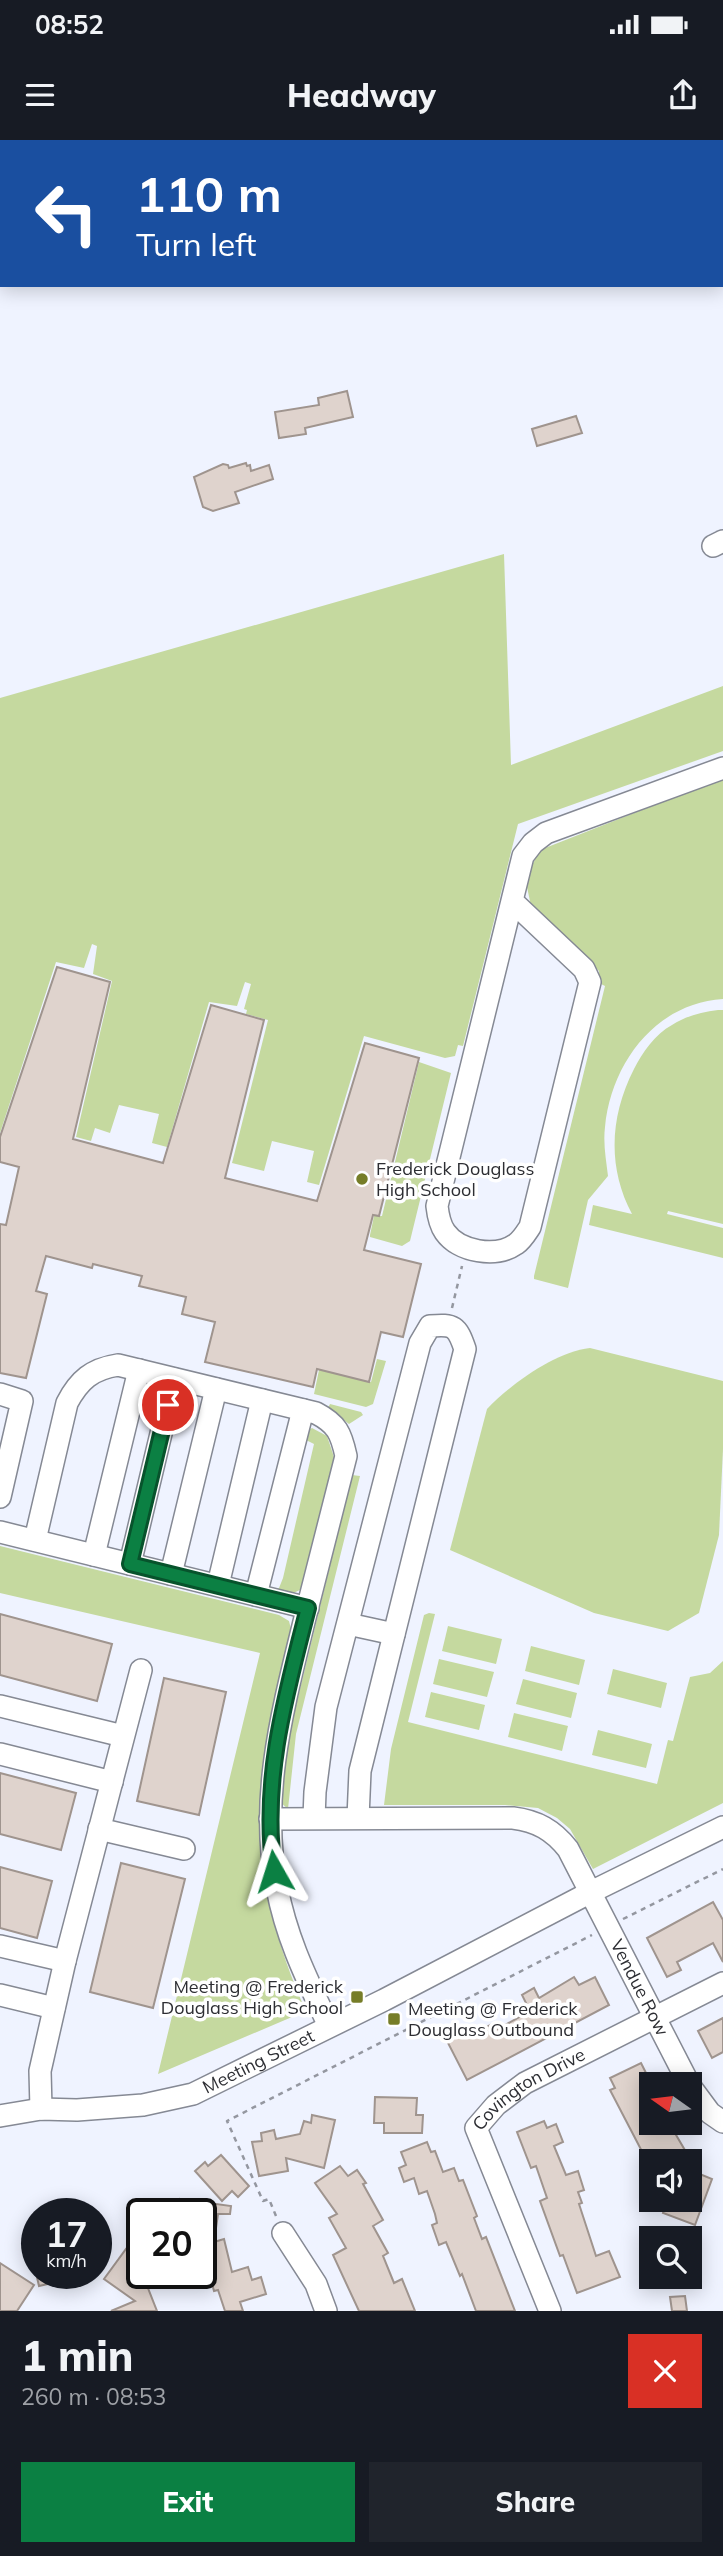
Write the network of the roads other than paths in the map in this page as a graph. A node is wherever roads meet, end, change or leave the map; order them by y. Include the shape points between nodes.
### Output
1 (723, 768) edge
2 (512, 901) junction
3 (139, 1370) junction
4 (174, 1379) junction
5 (216, 1389) junction
6 (0, 1394) edge
7 (262, 1400) junction
8 (303, 1410) junction
9 (0, 1497) edge
10 (0, 1532) edge
11 (34, 1540) junction
12 (94, 1555) junction
13 (130, 1564) junction
14 (171, 1574) junction
15 (218, 1585) junction
16 (256, 1595) junction
17 (308, 1608) junction
18 (348, 1624) junction
19 (394, 1634) junction
20 (141, 1670) dead end
21 (0, 1706) edge
22 (124, 1736) junction
23 (0, 1755) edge
24 (112, 1782) junction
25 (314, 1818) junction
26 (358, 1818) junction
27 (270, 1819) junction
28 (723, 1827) edge
29 (99, 1829) junction
30 (184, 1849) dead end
31 (589, 1893) junction
32 (0, 1946) edge
33 (65, 1961) junction
34 (723, 1983) edge
35 (0, 1995) edge
36 (54, 2008) junction
37 (655, 2019) junction
38 (330, 2026) junction
39 (682, 2072) edge
40 (702, 2103) edge
41 (41, 2109) junction
42 (0, 2116) edge
43 (723, 2122) edge
44 (283, 2233) road end
45 (326, 2311) edge
46 (550, 2311) edge

1 - 2 street via 547,833 523,856
2 - 2 street via 437,1206 444,1231 455,1242 488,1251 505,1250 530,1227 590,982 584,969
3 - 4 street
3 - 11 street via 104,1367 75,1386
3 - 12 street
4 - 5 street
4 - 13 street
5 - 7 street
5 - 14 street
6 - 9 street via 22,1401
7 - 8 street
7 - 15 street
8 - 16 street
8 - 17 street via 331,1421 346,1456
10 - 11 street
11 - 12 street
12 - 13 street
13 - 14 street
14 - 15 street
15 - 16 street
16 - 17 street
17 - 27 street via 275,1753
18 - 19 street
18 - 19 street via 420,1343 430,1326 448,1325 459,1332 465,1349
18 - 25 street via 326,1707
19 - 26 street via 360,1772
20 - 22 street
21 - 22 street
22 - 24 street
23 - 24 street
24 - 29 street
25 - 26 street, Vendue Row
25 - 27 street, Vendue Row
26 - 31 street, Vendue Row via 528,1820 556,1835 568,1849
27 - 38 street via 277,1888 291,1943
28 - 31 street, Meeting Street
29 - 30 street
29 - 33 street
31 - 37 street, Vendue Row
31 - 38 street, Meeting Street
32 - 33 street
33 - 36 street
34 - 37 street, Covington Drive
35 - 36 street
36 - 41 street via 40,2071
37 - 39 street, Vendue Row
37 - 46 street, Covington Drive via 525,2083 475,2128
38 - 41 street, Meeting Street via 193,2094 143,2105
40 - 43 street, Vendue Row
41 - 42 street, Meeting Street
44 - 45 street via 316,2284

